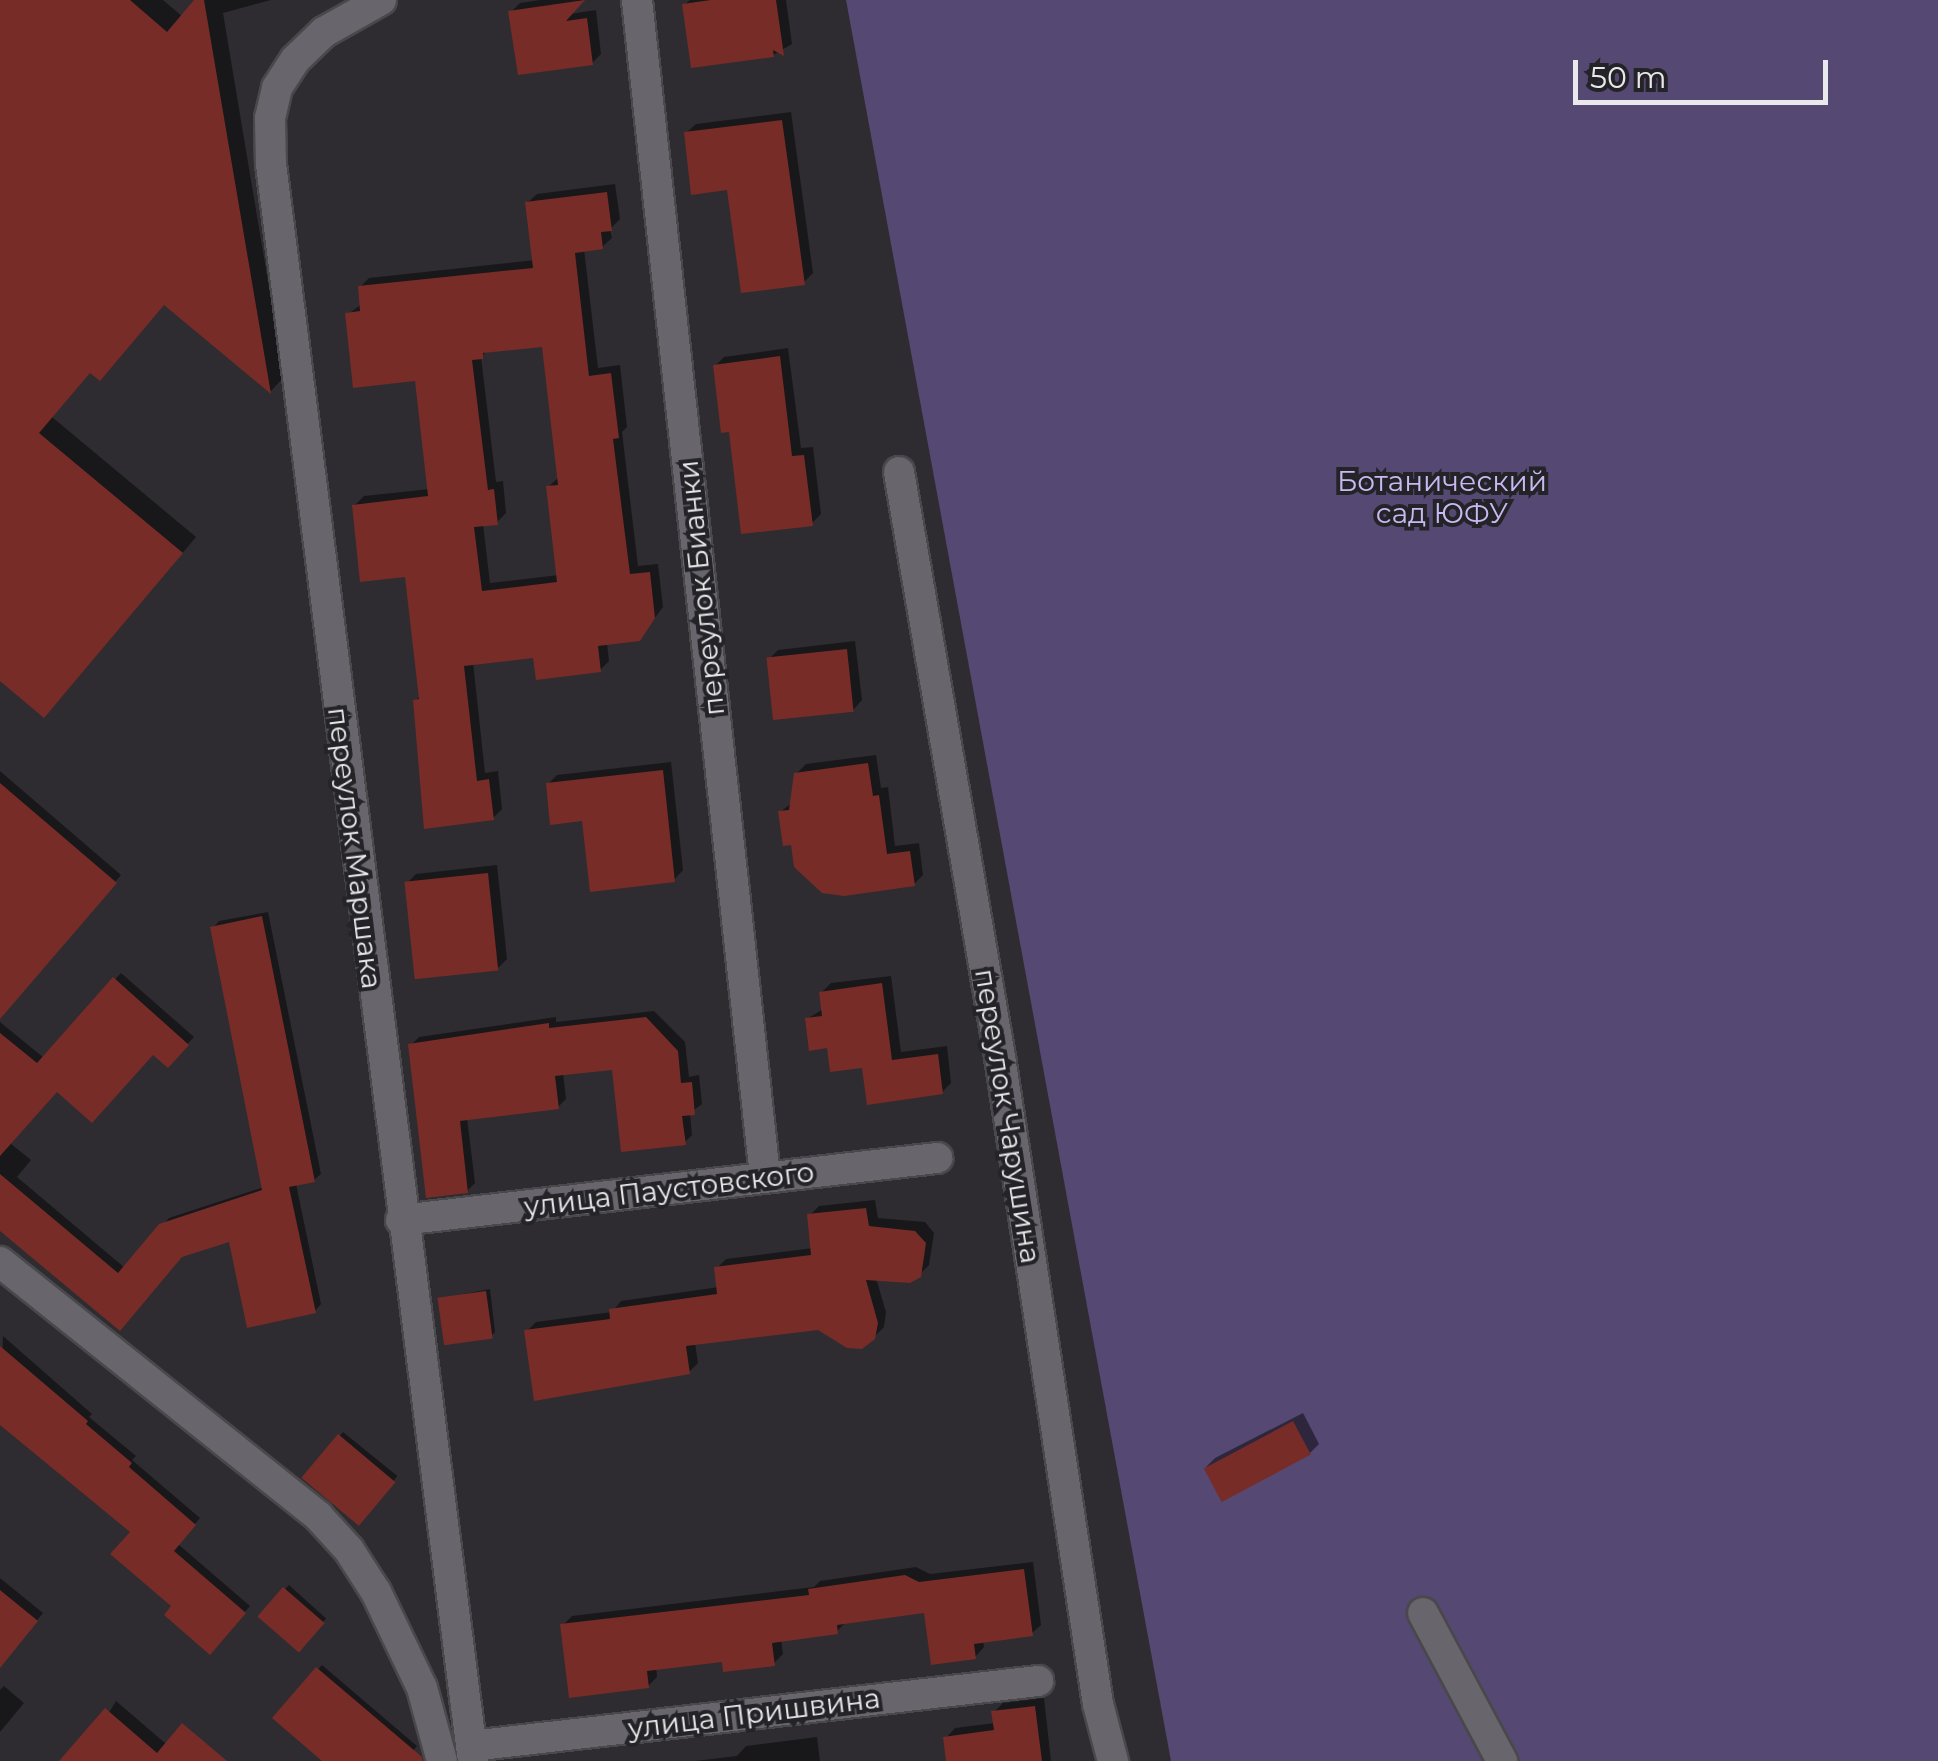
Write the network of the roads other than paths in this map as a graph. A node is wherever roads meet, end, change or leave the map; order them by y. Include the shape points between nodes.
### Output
1 (381, 0) edge
2 (637, 0) edge
3 (899, 472) dead end
4 (936, 1158) dead end
5 (765, 1177) junction
6 (401, 1220) junction
7 (0, 1262) edge
8 (1423, 1613) dead end
9 (1038, 1681) dead end
10 (472, 1753) edge
11 (442, 1761) edge
12 (1113, 1761) edge
13 (1502, 1761) edge

1 - 6 street, переулок Маршака via 324,32 295,60 270,118
2 - 5 street, переулок Бианки
3 - 12 street, переулок Чарушина via 1000,1057 1098,1704
4 - 5 street, улица Паустовского
5 - 6 street, улица Паустовского
6 - 10 street, переулок Маршака
7 - 11 street via 318,1516 349,1550 422,1688
8 - 13 street
9 - 10 street, улица Пришвина

